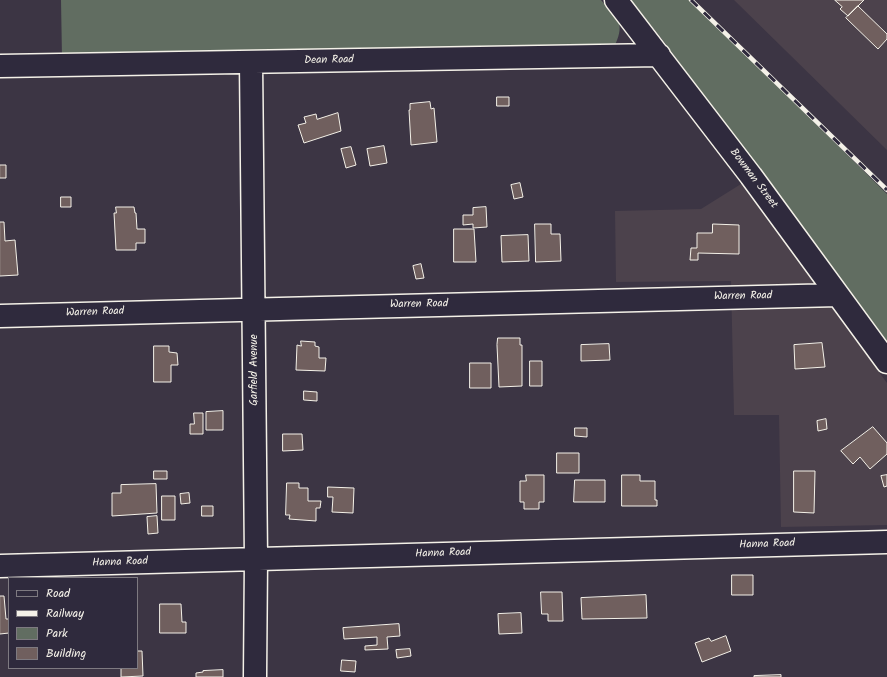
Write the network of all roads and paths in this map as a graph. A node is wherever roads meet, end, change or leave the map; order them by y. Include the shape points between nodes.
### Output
1 (616, 0) edge
2 (659, 55) junction
3 (251, 62) junction
4 (0, 66) edge
5 (838, 295) junction
6 (254, 309) junction
7 (0, 316) edge
8 (887, 362) edge
9 (887, 542) edge
10 (256, 559) junction
11 (0, 566) edge
12 (255, 677) edge

1 - 2 street, Bowman Street
2 - 3 street, Dean Road
2 - 5 street, Bowman Street
3 - 4 street, Dean Road
3 - 6 street, Garfield Avenue
5 - 6 street, Warren Road
5 - 8 street, Bowman Street
6 - 7 street, Warren Road
6 - 10 street, Garfield Avenue
9 - 10 street, Hanna Road
10 - 11 street, Hanna Road
10 - 12 street, Garfield Avenue

